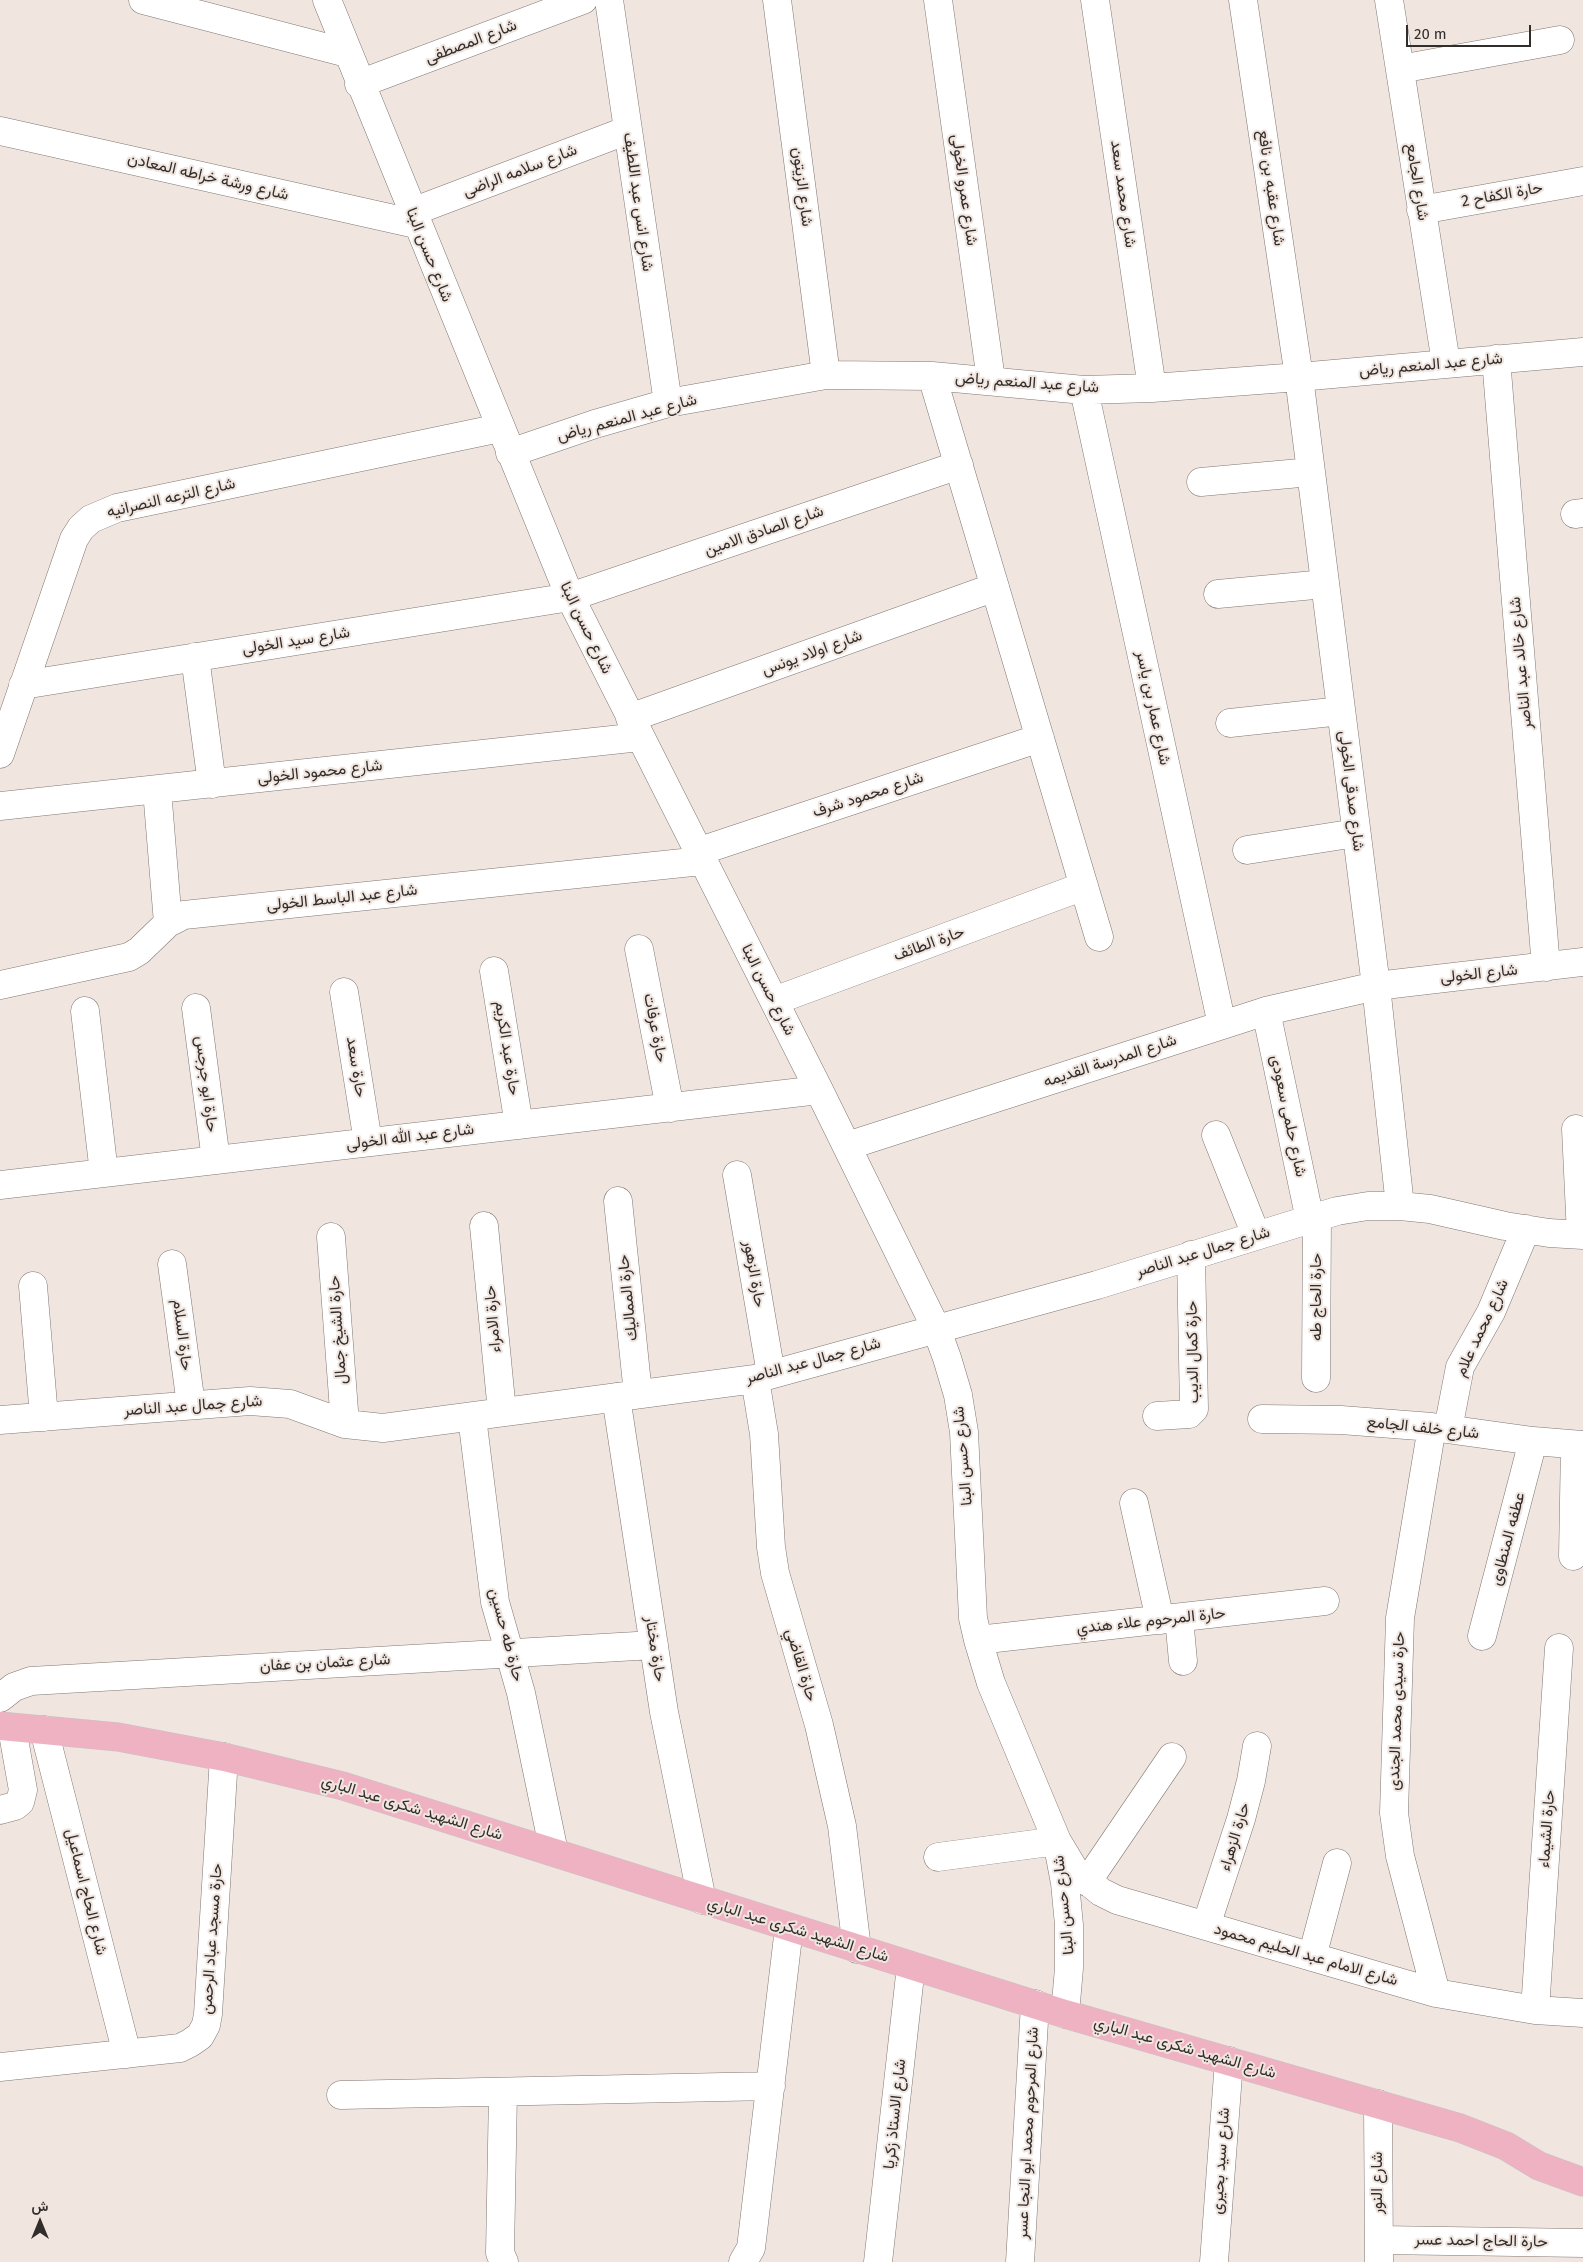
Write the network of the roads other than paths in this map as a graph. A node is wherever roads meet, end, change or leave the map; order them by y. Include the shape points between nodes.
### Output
1 (143, 0) edge
2 (327, 0) edge
3 (583, 0) edge
4 (609, 0) edge
5 (777, 0) edge
6 (938, 0) edge
7 (1095, 0) edge
8 (1243, 0) edge
9 (1389, 0) edge
10 (1560, 40) dead end
11 (347, 53) junction
12 (1400, 69) junction
13 (359, 84) junction
14 (628, 130) junction
15 (0, 131) edge
16 (1583, 181) edge
17 (1421, 210) junction
18 (414, 218) junction
19 (1583, 352) edge
20 (1496, 359) junction
21 (1446, 363) junction
22 (826, 375) junction
23 (932, 376) junction
24 (1299, 377) junction
25 (991, 380) junction
26 (1152, 388) junction
27 (1084, 390) junction
28 (668, 403) junction
29 (500, 428) junction
30 (510, 453) junction
31 (959, 465) junction
32 (1311, 472) junction
33 (1201, 482) dead end
34 (1325, 584) junction
35 (995, 587) junction
36 (1218, 594) dead end
37 (570, 597) junction
38 (195, 657) junction
39 (23, 684) junction
40 (1341, 711) junction
41 (1230, 723) dead end
42 (635, 728) junction
43 (1040, 738) junction
44 (0, 754) edge
45 (212, 784) junction
46 (157, 790) junction
47 (0, 806) edge
48 (1356, 833) junction
49 (1247, 850) dead end
50 (699, 857) junction
51 (1084, 886) junction
52 (168, 923) junction
53 (1099, 937) dead end
54 (639, 949) dead end
55 (1583, 962) edge
56 (1546, 966) junction
57 (494, 971) dead end
58 (0, 985) edge
59 (1376, 986) junction
60 (344, 992) dead end
61 (774, 1001) junction
62 (196, 1008) dead end
63 (85, 1011) dead end
64 (1266, 1012) junction
65 (1222, 1025) junction
66 (819, 1090) junction
67 (670, 1108) junction
68 (519, 1125) junction
69 (1576, 1129) dead end
70 (1216, 1135) dead end
71 (368, 1142) junction
72 (847, 1146) junction
73 (216, 1160) junction
74 (104, 1173) junction
75 (736, 1175) dead end
76 (0, 1185) edge
77 (618, 1201) dead end
78 (1400, 1206) junction
79 (1314, 1218) junction
80 (484, 1226) dead end
81 (1526, 1229) junction
82 (1256, 1235) junction
83 (1582, 1235) edge
84 (331, 1237) dead end
85 (1191, 1256) junction
86 (172, 1264) dead end
87 (33, 1286) dead end
88 (936, 1328) junction
89 (763, 1377) junction
90 (1316, 1378) dead end
91 (627, 1396) junction
92 (191, 1406) junction
93 (502, 1412) junction
94 (44, 1416) junction
95 (472, 1416) junction
96 (1157, 1416) dead end
97 (1262, 1419) dead end
98 (0, 1420) edge
99 (345, 1424) junction
100 (1440, 1428) junction
101 (1533, 1441) junction
102 (1579, 1445) edge
103 (1134, 1503) dead end
104 (1573, 1556) dead end
105 (1325, 1601) dead end
106 (1170, 1619) junction
107 (1482, 1636) dead end
108 (978, 1640) junction
109 (654, 1645) junction
110 (1559, 1648) dead end
111 (509, 1653) junction
112 (1184, 1660) dead end
113 (0, 1698) edge
114 (6, 1727) edge
115 (44, 1730) junction
116 (1257, 1746) dead end
117 (224, 1757) junction
118 (1172, 1757) dead end
119 (0, 1810) edge
120 (1057, 1841) junction
121 (554, 1852) junction
122 (938, 1857) dead end
123 (1337, 1863) dead end
124 (1087, 1882) junction
125 (702, 1900) junction
126 (1206, 1926) junction
127 (789, 1928) junction
128 (857, 1949) junction
129 (1312, 1957) junction
130 (911, 1966) junction
131 (1436, 1993) junction
132 (1035, 2004) junction
133 (1536, 2010) junction
134 (1583, 2013) edge
135 (1065, 2014) junction
136 (127, 2054) junction
137 (1228, 2061) junction
138 (0, 2066) edge
139 (771, 2086) junction
140 (503, 2092) junction
141 (341, 2095) dead end
142 (1378, 2104) junction
143 (1583, 2182) edge
144 (1583, 2242) edge
145 (1379, 2251) edge
146 (504, 2262) edge
147 (743, 2262) edge
148 (878, 2262) edge
149 (1020, 2262) edge
150 (1214, 2262) edge

1 - 11 street
2 - 11 street, شارع حسن البنا
3 - 13 street, شارع المصطفى
4 - 14 street, شارع انس عبد اللطيف
5 - 22 street, شارع الزيتون
6 - 25 street, شارع عمرو الخولى
7 - 26 street, شارع محمد سعد
8 - 24 street, شارع عقبه بن نافع
9 - 12 street, شارع الجامع
10 - 12 street
11 - 13 street, شارع حسن البنا
12 - 17 street, شارع الجامع
13 - 18 street, شارع حسن البنا
14 - 18 street, شارع سلامه الراضى
14 - 28 street, شارع انس عبد اللطيف
15 - 18 street, شارع ورشة خراطه المعادن
16 - 17 street, حارة الكفاح 2
17 - 21 street, شارع الجامع
18 - 29 street, شارع حسن البنا
19 - 20 street, شارع عبد المنعم رياض
20 - 21 street, شارع عبد المنعم رياض
20 - 56 street, شارع خالد عبد الناصر
21 - 24 street, شارع عبد المنعم رياض
22 - 23 street, شارع عبد المنعم رياض
22 - 28 street, شارع عبد المنعم رياض
23 - 25 street, شارع عبد المنعم رياض
23 - 31 street
24 - 26 street, شارع عبد المنعم رياض
24 - 32 street, شارع صدقى الخولى
25 - 27 street, شارع عبد المنعم رياض
26 - 27 street, شارع عبد المنعم رياض
27 - 65 street, شارع عمار بن ياسر
28 - 30 street, شارع عبد المنعم رياض
29 - 30 street, شارع حسن البنا
29 - 39 street, شارع الترعه النصرانيه via 103,512 81,528 74,539
30 - 37 street, شارع حسن البنا
31 - 35 street
31 - 37 street, شارع الصادق الامين
32 - 33 street
32 - 34 street, شارع صدقى الخولى
34 - 36 street
34 - 40 street, شارع صدقى الخولى
35 - 42 street, شارع اولاد يونس
35 - 43 street
37 - 38 street, شارع سيد الخولى
37 - 42 street, شارع حسن البنا
38 - 39 street, شارع سيد الخولى
38 - 45 street
39 - 44 street, شارع الترعه النصرانيه
40 - 41 street
40 - 48 street, شارع صدقى الخولى
42 - 45 street, شارع محمود الخولى
42 - 50 street, شارع حسن البنا
43 - 50 street, شارع محمود شرف
43 - 51 street
45 - 46 street, شارع محمود الخولى
46 - 47 street, شارع محمود الخولى
46 - 52 street
48 - 49 street
48 - 59 street, شارع صدقى الخولى
50 - 52 street, شارع عبد الباسط الخولى via 203,912 184,915
50 - 61 street, شارع حسن البنا
51 - 53 street
51 - 61 street, حارة الطائف
52 - 58 street, شارع عبد الباسط الخولى via 139,951 123,959
54 - 67 street, حارة عرفات
55 - 56 street, شارع الخولى
56 - 59 street, شارع الخولى
57 - 68 street, حارة عبد الكريم
59 - 64 street, شارع المدرسة القديمه
59 - 78 street, شارع صدقى الخولى
60 - 71 street, حارة سعد
61 - 66 street, شارع حسن البنا
62 - 73 street, حارة ابو جرجس
63 - 74 street
64 - 65 street, شارع المدرسة القديمه
64 - 79 street, شارع حلمى سعودى
65 - 72 street, شارع المدرسة القديمه
66 - 67 street, شارع عبد الله الخولى
66 - 72 street, شارع حسن البنا
67 - 68 street, شارع عبد الله الخولى
68 - 71 street, شارع عبد الله الخولى
69 - 83 street
70 - 82 street
71 - 73 street, شارع عبد الله الخولى
72 - 88 street, شارع حسن البنا
73 - 74 street, شارع عبد الله الخولى
74 - 76 street, شارع عبد الله الخولى
75 - 89 street, حارة الزهور
77 - 91 street, حارة المماليك
78 - 79 street, شارع جمال عبد الناصر via 1337,1210
78 - 81 street, شارع جمال عبد الناصر
79 - 82 street, شارع جمال عبد الناصر
79 - 90 street, حارة الحاج طه
80 - 93 street, حارة الامراء
81 - 83 street, شارع جمال عبد الناصر
81 - 100 street, شارع محمد علام via 1491,1312 1460,1367
82 - 85 street, شارع جمال عبد الناصر
84 - 99 street, حارة الشيخ جمال
85 - 88 street, شارع جمال عبد الناصر
85 - 96 street, حارة كمال الديب via 1194,1409 1190,1414
86 - 92 street, حارة السلام
87 - 94 street
88 - 89 street, شارع جمال عبد الناصر
88 - 108 street, شارع حسن البنا via 958,1395 964,1432 973,1618
89 - 91 street, شارع جمال عبد الناصر
89 - 128 street, حارة القاضي via 775,1573 819,1725 838,1808
91 - 93 street, شارع جمال عبد الناصر
91 - 109 street, حارة مختار
92 - 94 street, شارع جمال عبد الناصر
92 - 99 street, شارع جمال عبد الناصر via 270,1401 309,1410
93 - 95 street, شارع جمال عبد الناصر
94 - 98 street, شارع جمال عبد الناصر
95 - 99 street, شارع جمال عبد الناصر via 383,1428
95 - 111 street, حارة طه حسين via 494,1595
97 - 100 street, شارع خلف الجامع via 1342,1420
100 - 101 street, شارع خلف الجامع
100 - 131 street, حارة سيدى محمد الجندى via 1400,1618 1394,1813 1400,1856
101 - 102 street, شارع خلف الجامع
101 - 107 street, عطفه المنطاوى
102 - 104 street
103 - 106 street
105 - 106 street, حارة المرحوم علاء هندي
106 - 108 street, حارة المرحوم علاء هندي
106 - 112 street
108 - 120 street, شارع حسن البنا via 991,1683
109 - 111 street, شارع عثمان بن عفان
109 - 125 street, حارة مختار via 664,1712
110 - 133 street, حارة الشيماء
111 - 113 street, شارع عثمان بن عفان via 31,1681
111 - 121 street, حارة طه حسين via 522,1693
114 - 115 main road, شارع الشهيد شكرى عبد الباري
114 - 119 street via 23,1790 20,1802
115 - 117 main road, شارع الشهيد شكرى عبد الباري via 118,1737
115 - 136 street, شارع الحاج اسماعيل
116 - 126 street, حارة الزهراء via 1241,1820
117 - 121 main road, شارع الشهيد شكرى عبد الباري via 343,1786
117 - 136 street, حارة مسجد عباد الرحمن via 206,2026 200,2036 180,2048
118 - 124 street
120 - 122 street
120 - 124 street, شارع الامام عبد الحليم محمود via 1064,1857
120 - 135 street, شارع حسن البنا via 1069,1925
121 - 125 main road, شارع الشهيد شكرى عبد الباري
123 - 129 street
124 - 126 street, شارع الامام عبد الحليم محمود via 1117,1900
125 - 127 main road, شارع الشهيد شكرى عبد الباري
126 - 129 street, شارع الامام عبد الحليم محمود
127 - 128 main road, شارع الشهيد شكرى عبد الباري
127 - 139 street
128 - 130 main road, شارع الشهيد شكرى عبد الباري
129 - 131 street, شارع الامام عبد الحليم محمود
130 - 132 main road, شارع الشهيد شكرى عبد الباري
130 - 148 street, شارع الاستاذ زكريا
131 - 133 street, شارع الامام عبد الحليم محمود
132 - 135 main road, شارع الشهيد شكرى عبد الباري
132 - 149 street, شارع المرحوم محمد ابو النجا عسر
133 - 134 street, شارع الامام عبد الحليم محمود
135 - 137 main road, شارع الشهيد شكرى عبد الباري
136 - 138 street, حارة مسجد عباد الرحمن
137 - 142 main road, شارع الشهيد شكرى عبد الباري
137 - 150 street, شارع سيد بحيرى
139 - 140 street
139 - 147 street via 751,2248
140 - 141 street
140 - 146 street via 500,2253
142 - 143 main road, شارع الشهيد شكرى عبد الباري via 1460,2128 1506,2146 1539,2166
142 - 145 street, شارع النور
144 - 145 street, حارة الحاج احمد عسر

